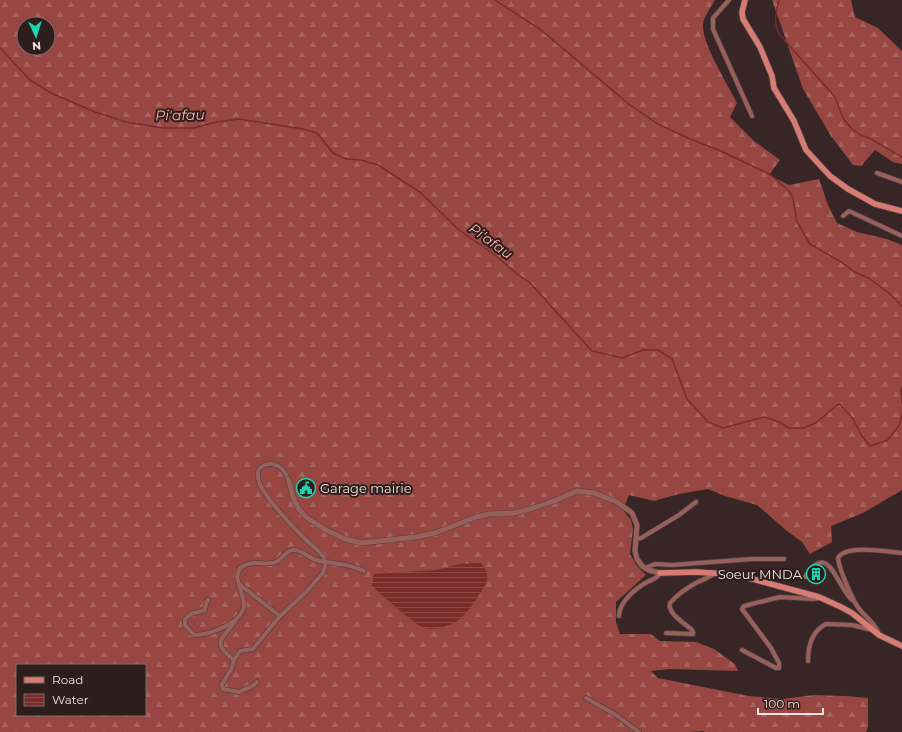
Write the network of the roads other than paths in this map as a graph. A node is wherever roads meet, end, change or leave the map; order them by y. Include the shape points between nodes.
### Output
1 (729, 0) edge
2 (745, 0) edge
3 (752, 116) dead end
4 (877, 173) dead end
5 (902, 182) edge
6 (902, 211) edge
7 (843, 216) dead end
8 (902, 236) edge
9 (289, 481) joint
10 (696, 502) dead end
11 (636, 539) junction
12 (902, 553) edge
13 (784, 559) dead end
14 (324, 560) junction
15 (645, 568) junction
16 (364, 571) dead end
17 (660, 573) junction
18 (716, 573) junction
19 (805, 577) dead end
20 (239, 584) junction
21 (822, 598) junction
22 (208, 600) dead end
23 (854, 602) junction
24 (240, 614) junction
25 (280, 616) junction
26 (619, 616) dead end
27 (872, 630) junction
28 (666, 632) dead end
29 (879, 635) junction
30 (902, 646) edge
31 (742, 650) dead end
32 (234, 660) junction
33 (808, 661) dead end
34 (257, 682) dead end
35 (586, 698) dead end
36 (639, 732) edge

1 - 3 street via 713,18 713,29
2 - 6 main road via 743,19 760,48 772,76 774,88 794,121 806,150 830,176 848,189 875,204
4 - 5 street
7 - 8 street via 849,211
9 - 11 street via 298,508 306,517 345,539 361,543 435,533 476,517 514,513 577,491 606,497 624,506 632,513 638,525
9 - 14 street via 283,469 276,465 262,465 259,469 258,478 269,499
10 - 11 street via 679,515
11 - 15 street via 637,559
12 - 23 street via 855,550 840,555 840,566
13 - 15 street via 655,564
14 - 16 street
14 - 20 street via 314,559 292,550 275,562 257,562 240,568 237,577
14 - 25 street via 323,573
15 - 17 street
17 - 18 main road
17 - 26 street via 627,598
18 - 21 main road via 745,577
18 - 28 street via 686,589 670,603 671,611 691,629 692,634
19 - 23 street via 815,564 824,562
20 - 24 street via 244,603
20 - 25 street
21 - 27 main road via 852,613
21 - 31 street via 814,600 780,597 744,606 742,609 771,648 779,668
22 - 24 street via 205,610 185,619 185,625 194,635 222,628
23 - 29 street via 876,626
24 - 32 street via 220,642 223,651
25 - 32 street via 252,649 240,651
27 - 29 main road
27 - 33 street via 852,625 826,624 810,643
29 - 30 main road
32 - 34 street via 222,684 223,689 239,692
35 - 36 street

